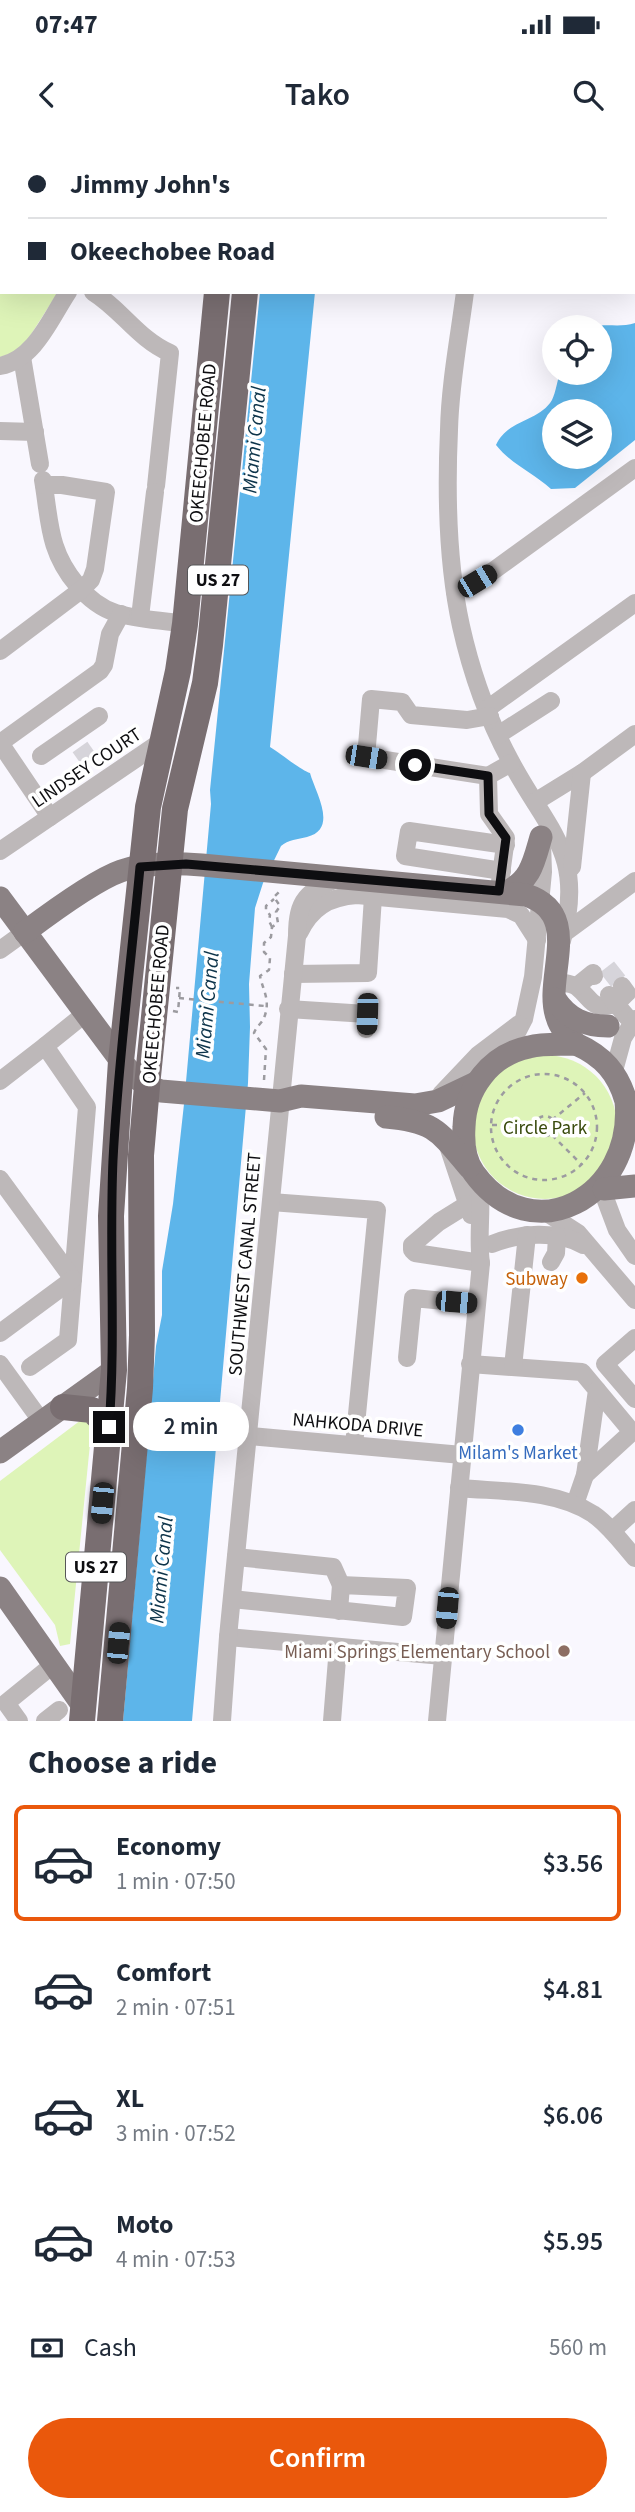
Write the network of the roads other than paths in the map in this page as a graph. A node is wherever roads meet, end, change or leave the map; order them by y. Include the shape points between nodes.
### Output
1 (67, 294) edge
2 (96, 294) edge
3 (217, 294) edge
4 (245, 294) edge
5 (465, 294) edge
6 (22, 357) junction
7 (0, 366) edge
8 (0, 431) edge
9 (34, 432) junction
10 (635, 468) edge
11 (42, 476) junction
12 (81, 590) junction
13 (455, 592) junction
14 (635, 603) edge
15 (121, 614) junction
16 (140, 617) junction
17 (185, 624) junction
18 (0, 651) edge
19 (551, 701) dead end
20 (488, 712) junction
21 (99, 716) dead end
22 (635, 734) edge
23 (498, 735) junction
24 (162, 741) junction
25 (0, 743) edge
26 (41, 756) dead end
27 (511, 763) junction
28 (582, 773) junction
29 (488, 776) junction
30 (535, 802) junction
31 (50, 817) junction
32 (541, 837) junction
33 (506, 845) junction
34 (0, 851) edge
35 (444, 862) junction
36 (168, 864) junction
37 (140, 867) junction
38 (340, 877) junction
39 (635, 881) edge
40 (570, 882) junction
41 (502, 885) junction
42 (440, 895) junction
43 (373, 897) junction
44 (0, 898) edge
45 (541, 902) junction
46 (25, 932) junction
47 (297, 936) junction
48 (537, 940) junction
49 (561, 943) junction
50 (0, 950) edge
51 (598, 972) dead end
52 (292, 974) junction
53 (562, 988) junction
54 (288, 1009) junction
55 (622, 1009) edge
56 (86, 1013) junction
57 (524, 1019) junction
58 (366, 1030) dead end
59 (578, 1044) junction
60 (45, 1046) junction
61 (505, 1056) junction
62 (121, 1061) junction
63 (622, 1076) edge
64 (0, 1081) edge
65 (476, 1083) junction
66 (147, 1086) junction
67 (280, 1101) junction
68 (428, 1104) junction
69 (445, 1139) junction
70 (474, 1174) junction
71 (0, 1179) edge
72 (635, 1186) edge
73 (603, 1189) junction
74 (271, 1202) junction
75 (468, 1204) junction
76 (544, 1213) junction
77 (527, 1235) junction
78 (556, 1237) junction
79 (485, 1242) junction
80 (591, 1249) junction
81 (635, 1256) edge
82 (551, 1262) dead end
83 (481, 1264) junction
84 (73, 1279) junction
85 (635, 1300) edge
86 (476, 1304) junction
87 (0, 1333) edge
88 (142, 1335) junction
89 (632, 1347) edge
90 (407, 1358) dead end
91 (0, 1364) edge
92 (470, 1364) junction
93 (30, 1367) dead end
94 (513, 1367) junction
95 (114, 1370) junction
96 (597, 1390) junction
97 (635, 1399) edge
98 (53, 1414) junction
99 (109, 1427) junction
100 (250, 1436) junction
101 (354, 1445) junction
102 (0, 1452) edge
103 (462, 1455) junction
104 (585, 1475) junction
105 (459, 1488) junction
106 (575, 1504) junction
107 (635, 1510) edge
108 (611, 1531) junction
109 (633, 1550) edge
110 (236, 1557) junction
111 (341, 1585) junction
112 (0, 1588) edge
113 (232, 1599) junction
114 (339, 1611) junction
115 (228, 1637) junction
116 (338, 1647) junction
117 (443, 1656) junction
118 (54, 1664) junction
119 (72, 1716) edge
120 (19, 1721) edge
121 (110, 1721) edge
122 (222, 1721) edge
123 (332, 1721) edge
124 (437, 1721) edge

1 - 6 street
2 - 16 street via 145,340 170,353
3 - 17 highway, OKEECHOBEE ROAD / US 27
4 - 36 highway, OKEECHOBEE ROAD / US 27 via 205,683 175,809
5 - 13 street via 449,427 448,517
6 - 7 street
6 - 9 street
8 - 9 street
9 - 11 street
10 - 13 street
11 - 12 street via 55,551
11 - 12 street via 62,485 106,492 95,569
12 - 15 street via 101,607
12 - 18 street
13 - 20 street
14 - 20 street
15 - 16 street
15 - 25 street via 100,671
16 - 17 street
17 - 24 highway, OKEECHOBEE ROAD / US 27
19 - 23 street
20 - 23 street
20 - 29 street via 467,720 411,715 402,702 371,699 366,757
21 - 26 street via 76,741
22 - 28 street
23 - 27 street
24 - 31 street, LINDSEY COURT via 98,773
24 - 37 highway, OKEECHOBEE ROAD / US 27
25 - 31 street
27 - 29 street
27 - 30 street
28 - 30 street
28 - 40 street
29 - 33 street via 489,814
30 - 32 street
30 - 40 street via 563,849
31 - 34 street, LINDSEY COURT
32 - 41 main road via 524,882
32 - 45 street
33 - 35 street via 409,831 405,856
33 - 41 street
35 - 41 street
35 - 42 street
36 - 37 main road
36 - 38 main road via 202,865 289,882
36 - 66 highway, OKEECHOBEE ROAD / US 27
37 - 46 main road via 110,876
37 - 62 highway, OKEECHOBEE ROAD / US 27
38 - 42 main road
38 - 47 street, SOUTHWEST CANAL STREET via 313,891 301,905
39 - 49 street
40 - 49 street
41 - 42 main road
41 - 45 main road
42 - 43 street
42 - 48 street via 515,911
43 - 47 street, SOUTHWEST CANAL STREET via 331,899 313,911
43 - 52 street via 368,973
44 - 46 main road
45 - 48 street
45 - 49 main road via 555,919
46 - 50 street
46 - 56 main road
47 - 52 street, SOUTHWEST CANAL STREET
48 - 57 street
49 - 53 main road
51 - 53 street
52 - 54 street, SOUTHWEST CANAL STREET
53 - 55 main road via 573,1018 583,1023
53 - 59 main road via 554,1009 561,1026
54 - 58 street via 367,1014
54 - 67 street, SOUTHWEST CANAL STREET
55 - 59 street
55 - 63 street
56 - 60 street
56 - 62 main road
57 - 61 street
57 - 68 street via 478,1055
59 - 61 main road via 528,1047
59 - 63 main road
60 - 64 street
60 - 84 street via 88,1107
61 - 65 main road
62 - 66 main road
62 - 95 highway, OKEECHOBEE ROAD / US 27 via 111,1216
63 - 73 main road via 630,1136 624,1159
65 - 68 main road
65 - 70 main road via 464,1117 465,1149
66 - 67 main road
66 - 88 highway, OKEECHOBEE ROAD / US 27 via 141,1155
67 - 68 main road via 302,1096
67 - 69 main road via 301,1110 414,1120 431,1126
67 - 74 street, SOUTHWEST CANAL STREET
69 - 70 main road
69 - 75 street
70 - 76 main road via 490,1192 511,1205
70 - 79 street
71 - 84 street
72 - 73 main road
73 - 76 main road via 575,1206
73 - 81 street via 617,1230
74 - 100 street, SOUTHWEST CANAL STREET
74 - 101 street via 377,1210
75 - 79 street
75 - 83 street via 439,1222 412,1250
76 - 79 street
76 - 80 street via 578,1233
77 - 78 street
77 - 79 street
77 - 94 street
78 - 80 street
78 - 82 street
79 - 83 street
80 - 85 street
83 - 86 street
84 - 87 street
84 - 93 street via 68,1340
86 - 90 street via 413,1298
86 - 92 street
88 - 95 highway via 129,1357
88 - 121 highway, OKEECHOBEE ROAD / US 27
89 - 97 street via 605,1364
91 - 98 street
92 - 94 street
92 - 103 street
94 - 96 street via 582,1372
95 - 98 main road
95 - 99 highway, OKEECHOBEE ROAD / US 27
96 - 104 street
96 - 104 street via 632,1432
98 - 99 highway via 92,1410
98 - 102 main road
99 - 119 highway, OKEECHOBEE ROAD / US 27
100 - 101 street, NAHKODA DRIVE
100 - 110 street, SOUTHWEST CANAL STREET
101 - 103 street, NAHKODA DRIVE
103 - 105 street
104 - 106 street
105 - 106 street via 551,1496
105 - 117 street
106 - 108 street
107 - 108 street
108 - 109 street
110 - 111 street via 333,1567
110 - 113 street, SOUTHWEST CANAL STREET
111 - 114 street
111 - 114 street via 407,1588 403,1618
112 - 118 main road
113 - 114 street
113 - 115 street, SOUTHWEST CANAL STREET
115 - 116 street
115 - 122 street, SOUTHWEST CANAL STREET
116 - 117 street
116 - 123 street
117 - 124 street
118 - 119 main road
118 - 120 street via 6,1703

